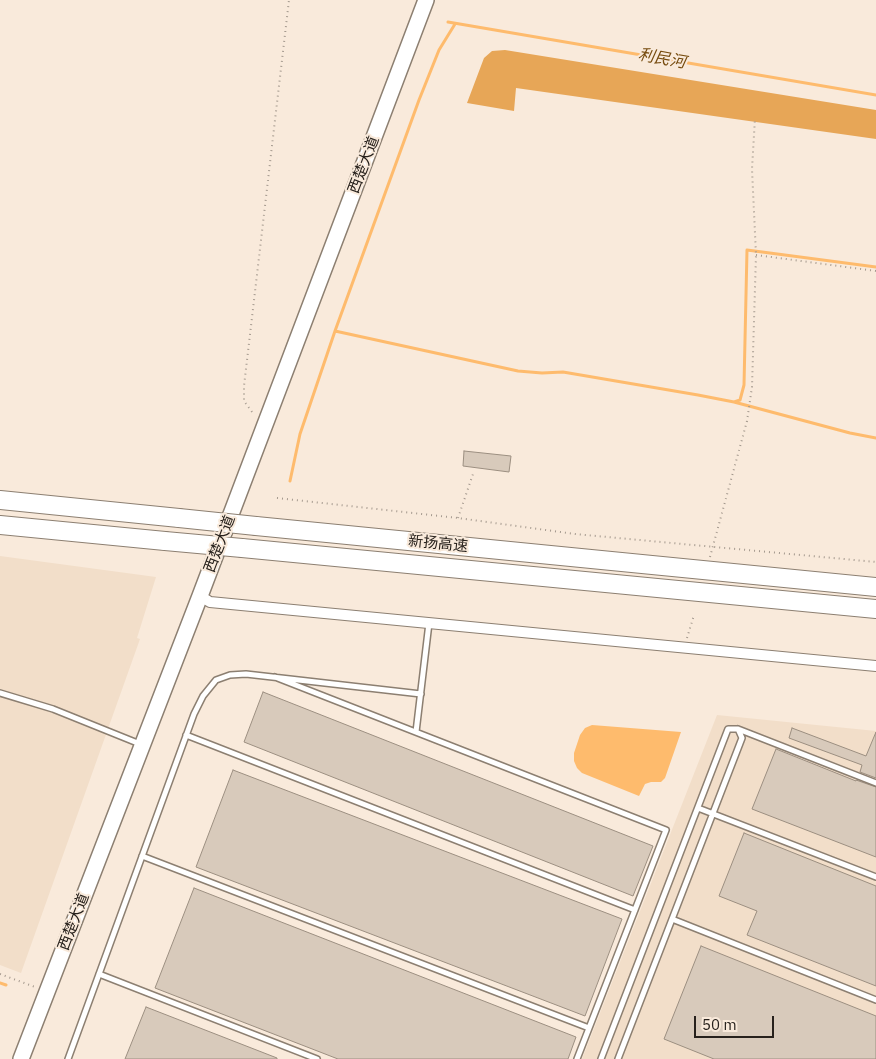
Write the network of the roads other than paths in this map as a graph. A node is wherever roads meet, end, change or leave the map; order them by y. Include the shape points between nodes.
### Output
1 (425, 0) edge
2 (0, 500) edge
3 (0, 525) edge
4 (876, 587) edge
5 (200, 596) junction
6 (876, 609) edge
7 (429, 623) junction
8 (876, 666) edge
9 (275, 677) junction
10 (0, 693) edge
11 (422, 694) junction
12 (738, 729) junction
13 (416, 732) junction
14 (186, 735) junction
15 (142, 745) junction
16 (876, 783) edge
17 (698, 808) junction
18 (713, 812) junction
19 (142, 856) junction
20 (876, 877) edge
21 (635, 910) junction
22 (672, 919) junction
23 (99, 974) junction
24 (876, 1000) edge
25 (590, 1028) junction
26 (21, 1059) edge
27 (68, 1059) edge
28 (317, 1059) edge
29 (578, 1059) edge
30 (601, 1059) edge
31 (618, 1059) edge

1 - 5 main road, 西楚大道
2 - 4 highway, 新扬高速, bridge
3 - 6 highway, 新扬高速, bridge
5 - 7 street via 210,602
5 - 15 main road, 西楚大道
7 - 8 street
7 - 11 lane
9 - 11 lane
9 - 13 lane
9 - 14 lane via 246,674 216,680 203,696
10 - 15 lane via 53,709
11 - 13 lane
12 - 16 lane
12 - 17 lane via 728,729
12 - 18 lane via 742,738
13 - 21 lane via 666,830
14 - 19 lane
14 - 21 lane
15 - 26 main road, 西楚大道
17 - 18 lane
17 - 30 lane
18 - 20 lane
18 - 22 lane
19 - 23 lane
19 - 25 lane
21 - 25 lane
22 - 24 lane
22 - 31 lane
23 - 27 lane
23 - 28 lane
25 - 29 lane

